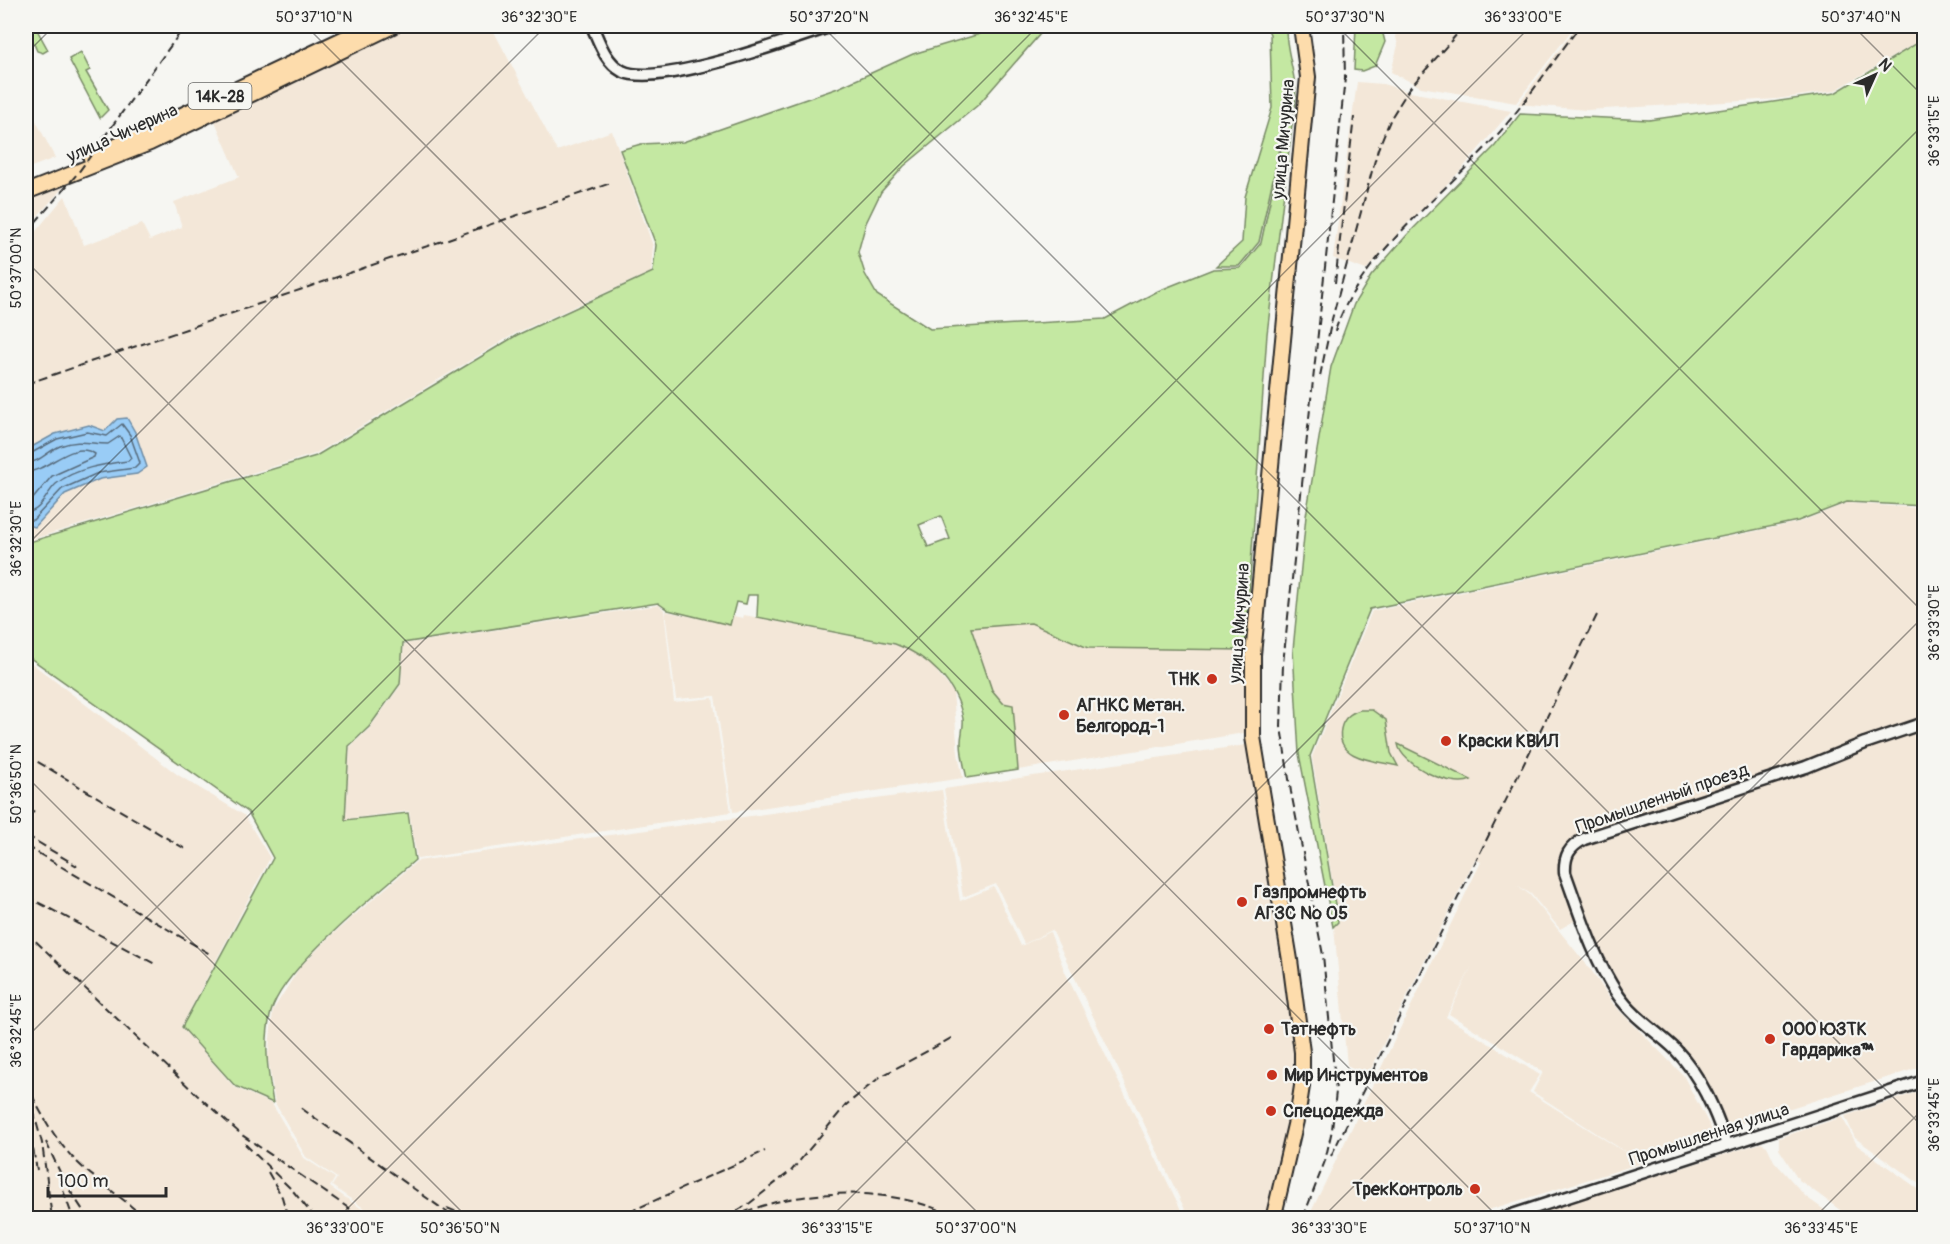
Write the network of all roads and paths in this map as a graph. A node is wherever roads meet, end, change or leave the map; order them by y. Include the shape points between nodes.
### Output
1 (371, 26) edge
2 (392, 26) edge
3 (592, 26) edge
4 (832, 26) edge
5 (1302, 26) edge
6 (26, 183) edge
7 (26, 192) edge
8 (1924, 723) edge
9 (1924, 1081) edge
10 (1727, 1145) junction
11 (1277, 1217) edge
12 (1503, 1218) edge

1 - 6 main road, улица Чичерина / 14К-28 via 144,135
2 - 7 main road, улица Чичерина / 14К-28 via 150,143
3 - 4 street via 610,61 621,70 651,76 718,61
5 - 11 main road, улица Мичурина via 1308,77 1253,655 1253,737 1302,1052 1298,1112
8 - 10 street, Промышленный проезд via 1806,767 1584,839 1568,851 1565,873 1589,940 1608,978 1629,1009 1675,1049 1694,1072 1709,1097
9 - 10 street, Промышленная улица
10 - 12 street, Промышленная улица

